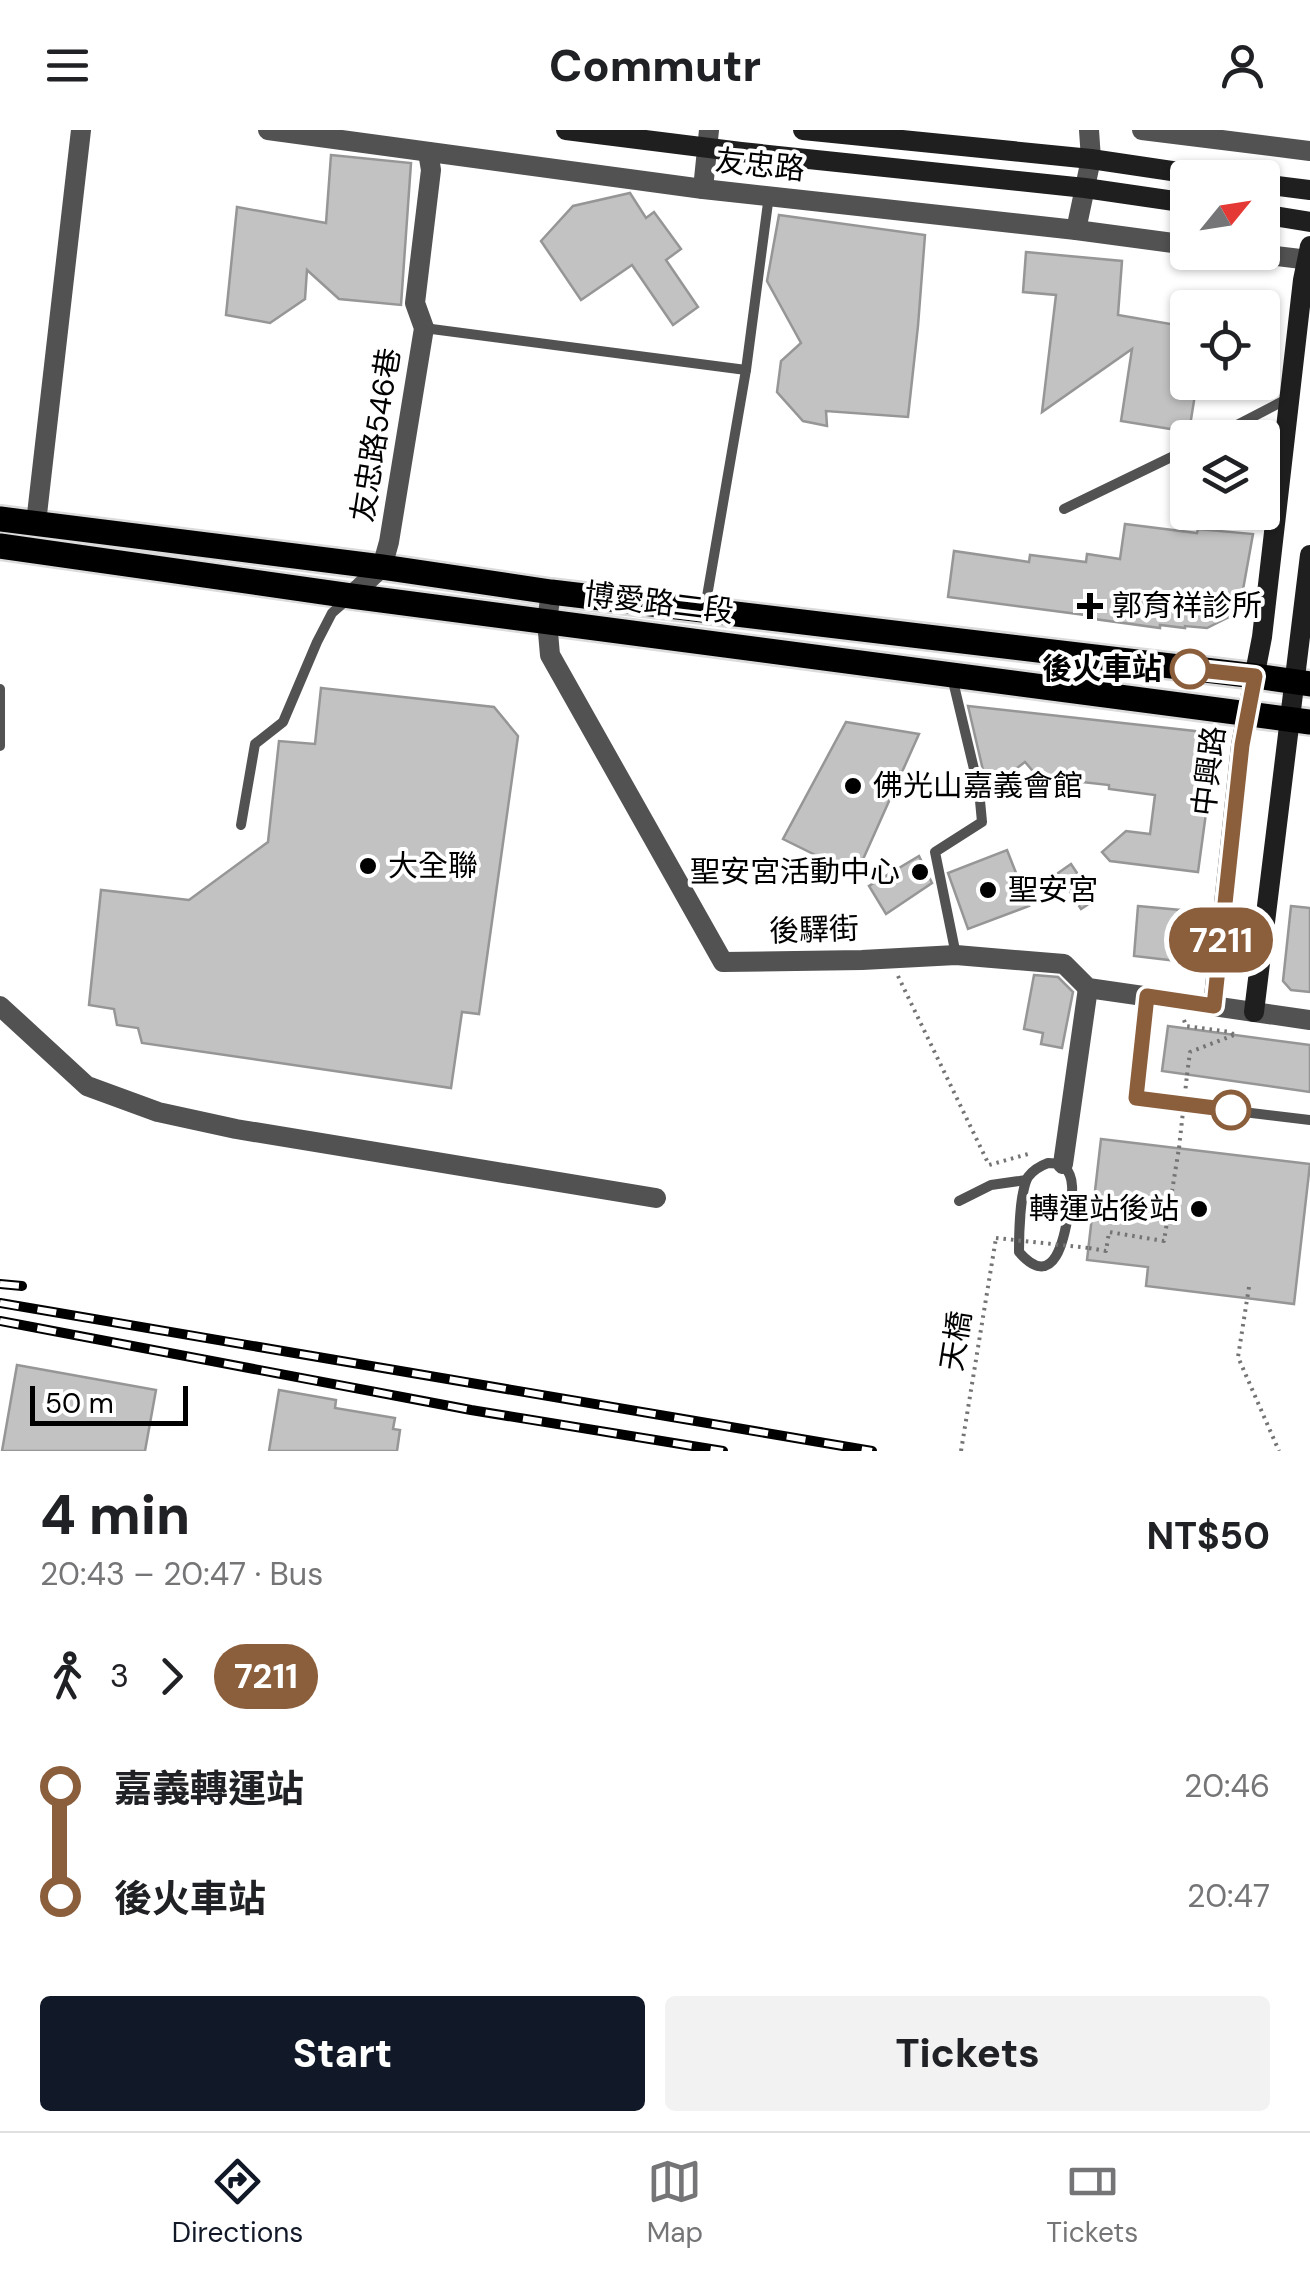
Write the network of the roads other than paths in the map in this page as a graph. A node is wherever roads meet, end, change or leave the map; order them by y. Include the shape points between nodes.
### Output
1 (81, 130) edge
2 (268, 130) edge
3 (566, 130) edge
4 (803, 130) edge
5 (1089, 130) edge
6 (1142, 130) edge
7 (708, 139) edge
8 (428, 152) junction
9 (1310, 152) edge
10 (1091, 158) junction
11 (1170, 170) edge
12 (1280, 186) edge
13 (1085, 188) junction
14 (703, 190) junction
15 (1310, 190) edge
16 (769, 195) junction
17 (1170, 200) edge
18 (1280, 217) edge
19 (1310, 222) edge
20 (1076, 230) junction
21 (1170, 243) edge
22 (1280, 254) edge
23 (1309, 255) edge
24 (424, 328) junction
25 (746, 370) junction
26 (1290, 398) junction
27 (1247, 420) edge
28 (1170, 458) edge
29 (1064, 509) dead end
30 (0, 518) edge
31 (36, 524) junction
32 (0, 546) edge
33 (1310, 555) edge
34 (382, 568) junction
35 (551, 592) junction
36 (351, 596) junction
37 (705, 609) junction
38 (547, 622) junction
39 (951, 673) junction
40 (1255, 676) junction
41 (1302, 683) edge
42 (0, 689) edge
43 (1246, 714) junction
44 (1299, 721) edge
45 (0, 746) edge
46 (242, 825) dead end
47 (956, 954) junction
48 (1088, 988) junction
49 (1147, 996) junction
50 (0, 1006) edge
51 (1214, 1006) junction
52 (1254, 1012) junction
53 (1310, 1020) edge
54 (1310, 1120) edge
55 (1065, 1154) junction
56 (1026, 1180) junction
57 (656, 1198) dead end
58 (958, 1201) dead end

1 - 31 street
2 - 8 street, 友忠路
3 - 7 street, 友忠路
4 - 10 street, 友忠路
5 - 10 street
6 - 9 street
7 - 13 street, 友忠路
7 - 14 street
8 - 14 street, 友忠路
8 - 24 street, 友忠路546巷 via 432,170 415,303
10 - 11 street, 友忠路
10 - 13 street
12 - 15 street
13 - 17 street, 友忠路
13 - 20 street
14 - 16 street, 友忠路
16 - 20 street, 友忠路
16 - 25 lane
18 - 19 street
20 - 21 street, 友忠路
22 - 23 street
23 - 26 street, 中興路
24 - 25 lane
24 - 34 street, 友忠路546巷
25 - 37 lane
26 - 27 lane
26 - 40 street, 中興路
28 - 29 lane
30 - 31 main road, 博愛路二段
31 - 34 main road, 博愛路二段
32 - 36 main road, 博愛路二段
33 - 41 street
34 - 35 main road, 博愛路二段
34 - 36 street, 友忠路546巷
35 - 37 main road, 博愛路二段
35 - 38 street, 後驛街
36 - 38 main road, 博愛路二段
36 - 46 lane via 332,613 284,722 255,744
37 - 40 main road, 博愛路二段
38 - 39 main road, 博愛路二段
38 - 47 street, 後驛街 via 550,655 723,962
39 - 43 main road, 博愛路二段
39 - 47 lane via 982,822 935,852
40 - 41 main road, 博愛路二段
40 - 43 street, 中興路
41 - 44 street
42 - 45 lane
43 - 44 main road, 博愛路二段
43 - 51 street, 中興路
44 - 52 street
47 - 48 street, 後驛街 via 1064,964
48 - 49 street, 後驛街
48 - 55 street
49 - 51 street, 後驛街
49 - 54 lane via 1136,1098
50 - 57 street via 87,1086 158,1112
51 - 52 street, 後驛街
52 - 53 street, 後驛街
55 - 56 lane
55 - 56 lane via 1072,1187 1065,1237 1048,1264 1028,1262 1019,1252
56 - 58 lane via 991,1185

